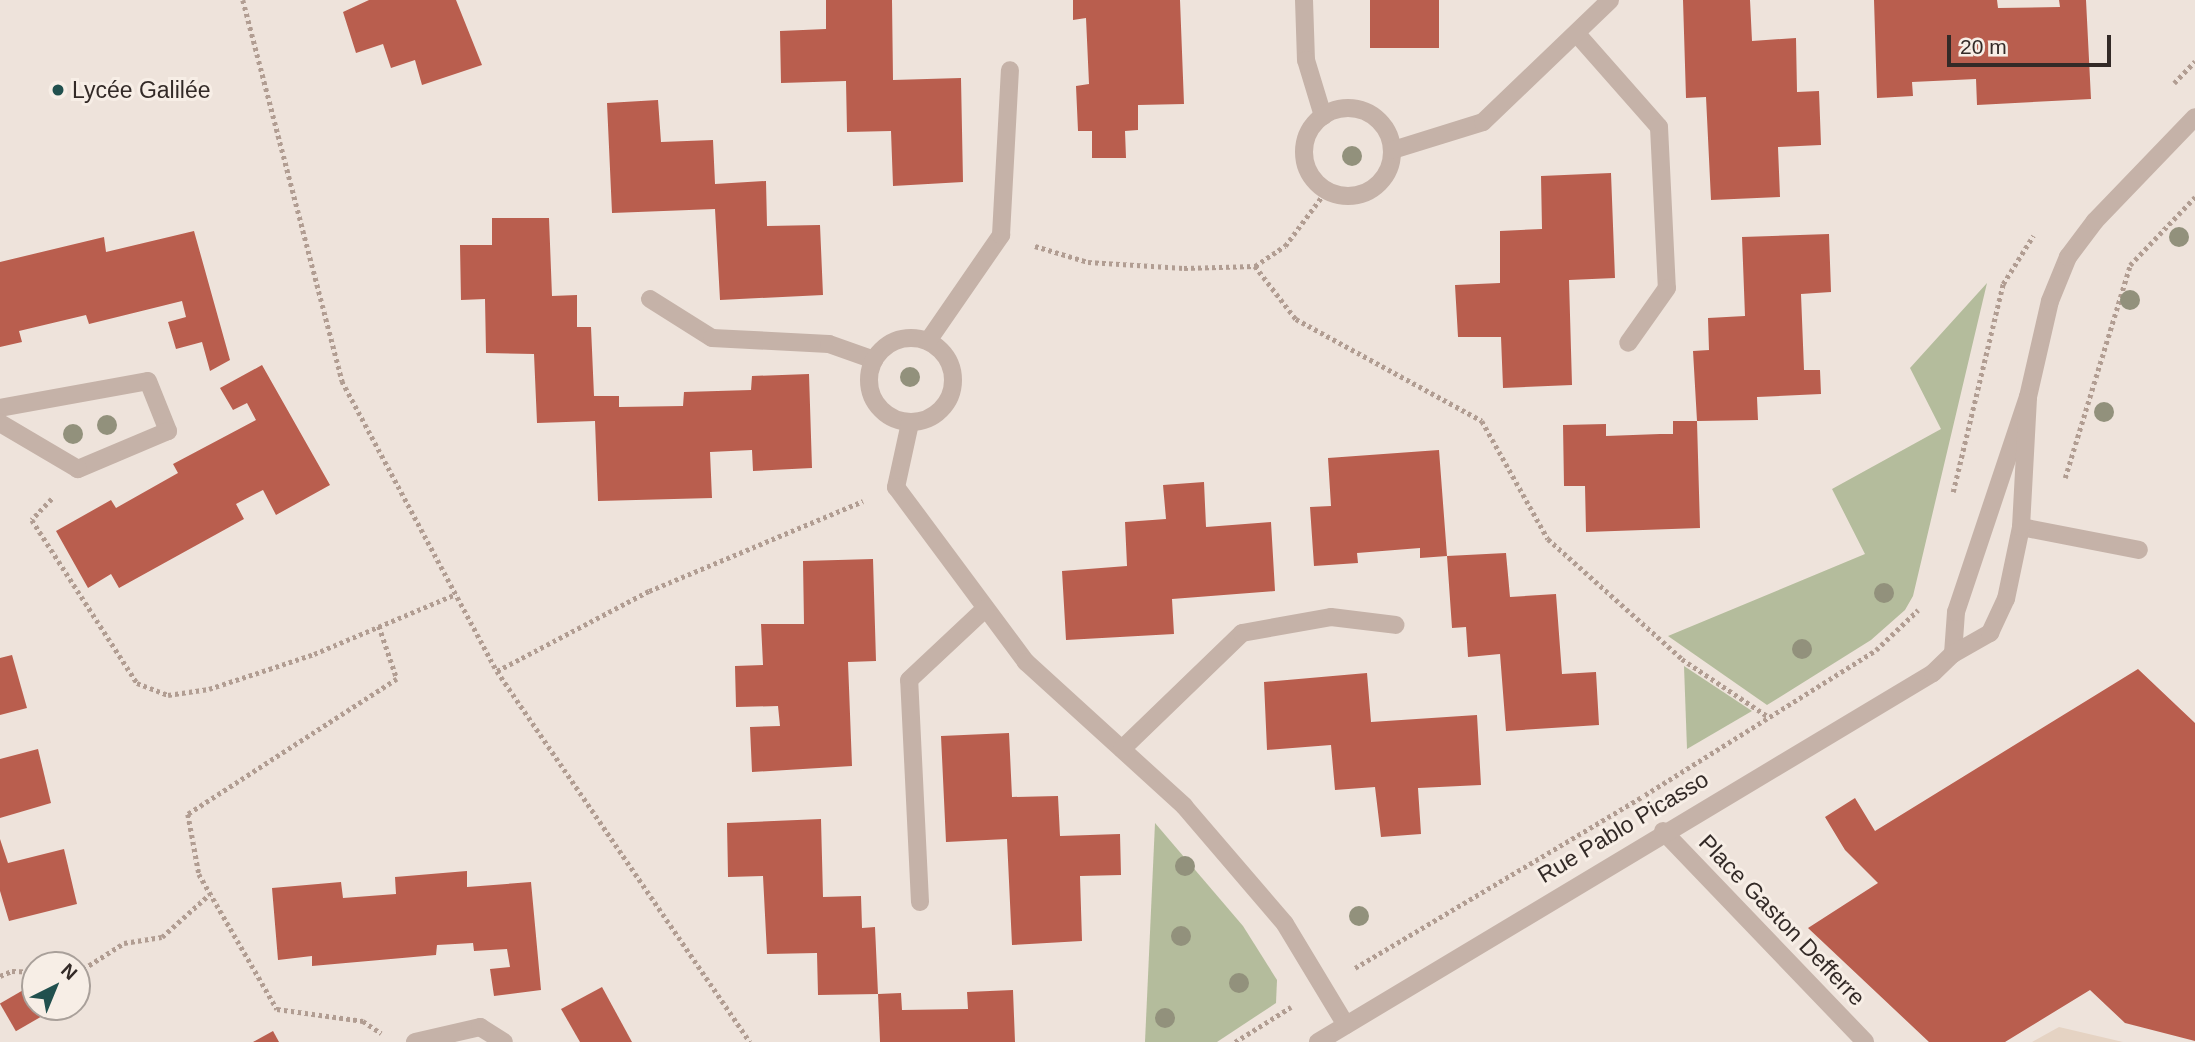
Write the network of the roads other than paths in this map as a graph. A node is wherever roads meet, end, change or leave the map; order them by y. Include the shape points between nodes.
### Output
1 (1304, 0) edge
2 (1610, 0) edge
3 (1577, 34) junction
4 (1010, 70) dead end
5 (1322, 116) junction
6 (2195, 117) edge
7 (1393, 150) junction
8 (650, 299) dead end
9 (928, 341) junction
10 (1629, 343) dead end
11 (874, 360) junction
12 (2028, 397) junction
13 (0, 408) edge
14 (0, 423) edge
15 (910, 423) junction
16 (2021, 527) junction
17 (2139, 550) dead end
18 (985, 608) junction
19 (1396, 625) dead end
20 (1953, 654) junction
21 (1122, 749) junction
22 (1663, 831) junction
23 (920, 902) dead end
24 (1346, 1025) junction
25 (415, 1042) edge
26 (504, 1042) edge
27 (1318, 1042) edge
28 (1865, 1042) edge

1 - 5 street via 1306,60
2 - 3 street
3 - 7 street via 1483,122
3 - 10 street via 1659,127 1667,288
4 - 9 street via 1001,235
5 - 7 street via 1335,110 1362,110 1384,125
5 - 7 street via 1307,136 1305,161 1326,191 1350,197 1372,190 1388,173
6 - 12 street, Rue Pablo Picasso via 2095,221 2068,257 2050,301
8 - 11 street via 712,338 829,344
9 - 11 street via 892,342
9 - 15 street via 949,361 953,390 938,414
11 - 15 street via 869,388 874,401 896,420
12 - 16 street, Rue Pablo Picasso
12 - 20 street, Rue Pablo Picasso via 1956,612
13 - 14 street via 148,381 168,431 78,469
15 - 18 street via 896,486
16 - 17 street
16 - 20 street, Rue Pablo Picasso via 2006,599 1990,633
18 - 21 street via 1026,662
18 - 23 street via 909,680
19 - 21 street via 1331,617 1242,633
20 - 22 street, Rue Pablo Picasso via 1933,673
21 - 24 street via 1184,806 1285,924
22 - 24 street, Rue Pablo Picasso
22 - 28 street, Place Gaston Defferre
24 - 27 street, Rue Pablo Picasso
25 - 26 street via 480,1027

